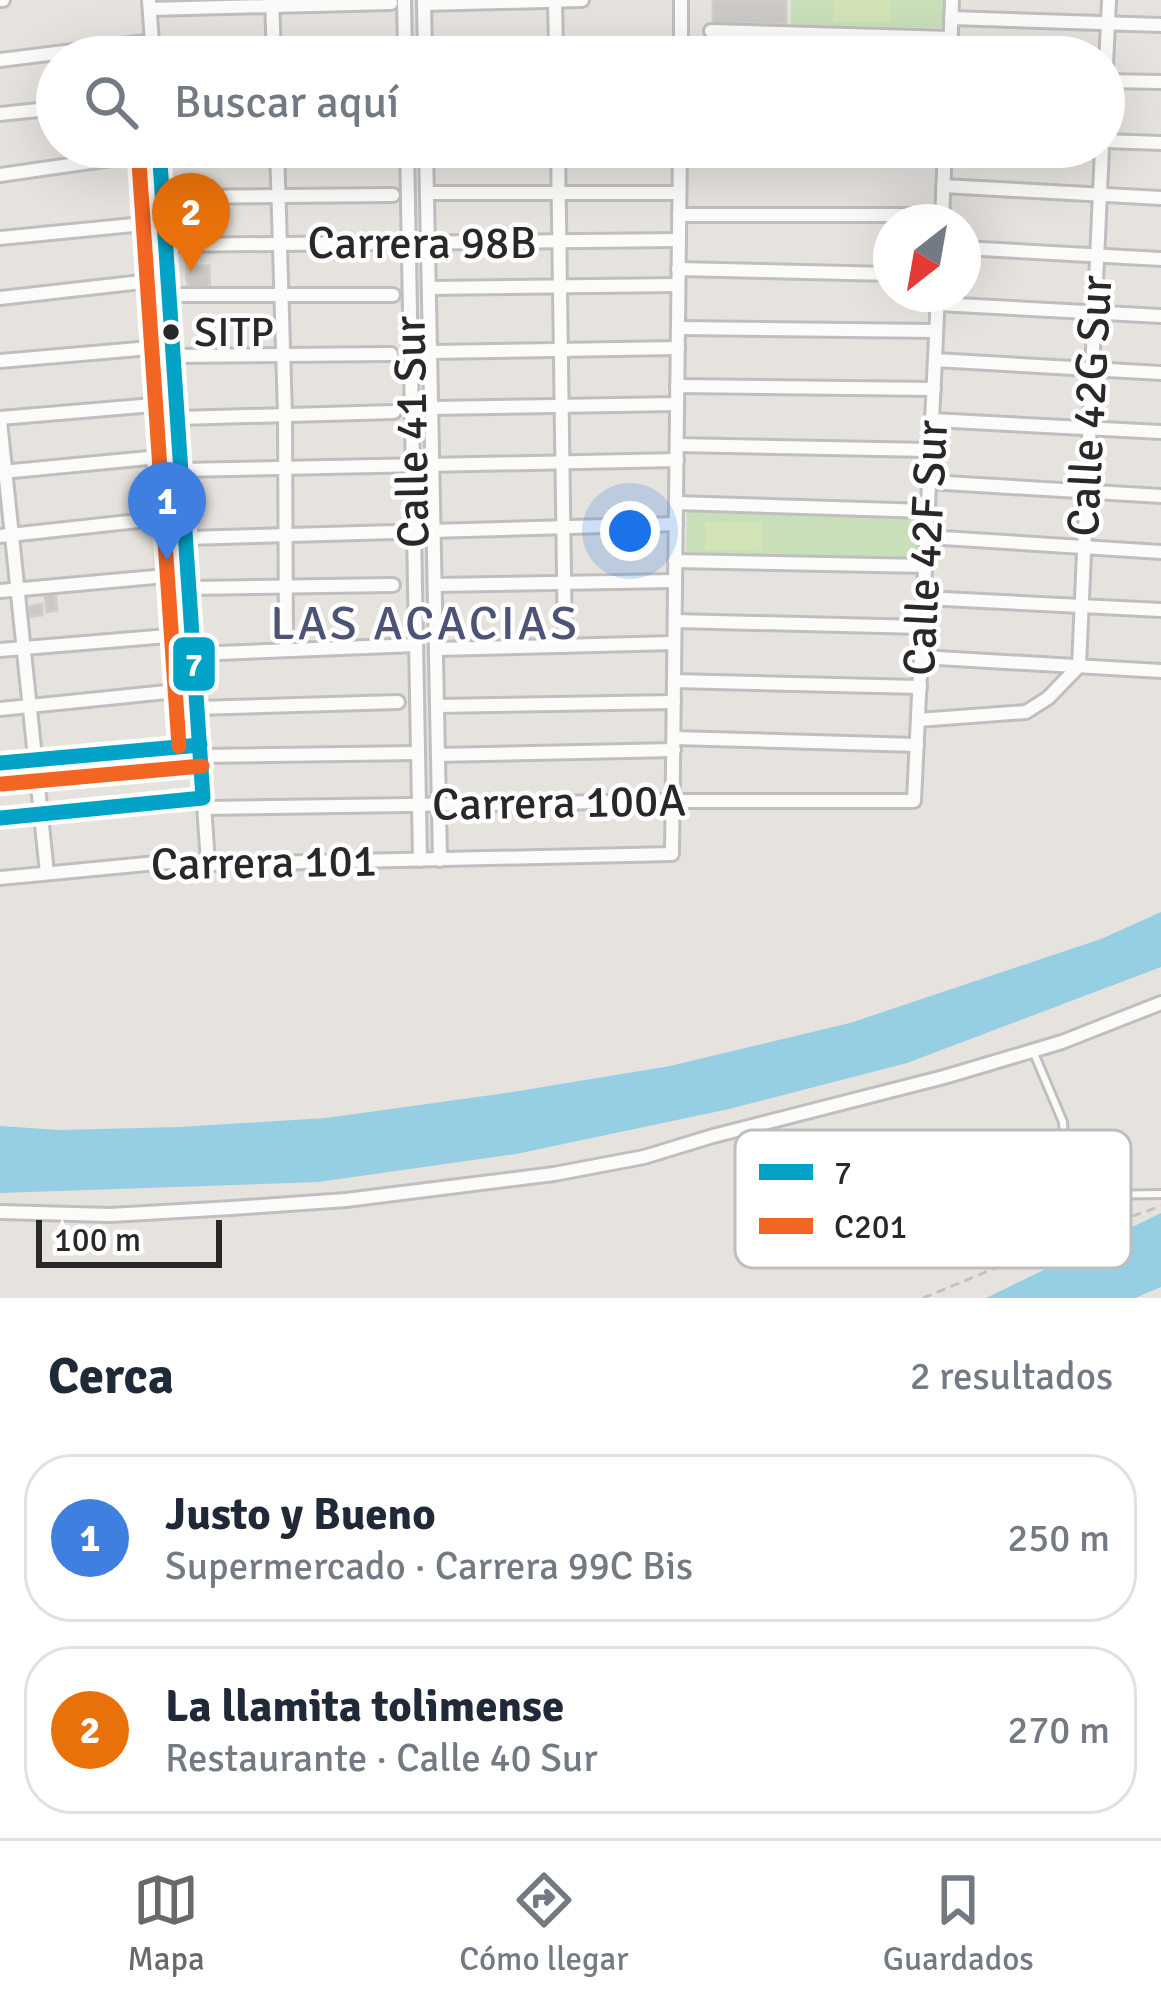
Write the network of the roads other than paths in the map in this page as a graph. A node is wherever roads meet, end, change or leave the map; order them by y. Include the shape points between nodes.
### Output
1 (555, 0) edge
2 (582, 0) edge
3 (681, 0) edge
4 (952, 0) edge
5 (1109, 0) edge
6 (398, 2) edge
7 (424, 2) edge
8 (272, 3) edge
9 (150, 4) edge
10 (951, 18) junction
11 (1108, 24) junction
12 (1161, 26) edge
13 (711, 31) dead end
14 (152, 36) edge
15 (273, 36) edge
16 (403, 36) edge
17 (425, 36) edge
18 (556, 36) edge
19 (681, 36) edge
20 (882, 36) edge
21 (950, 36) edge
22 (1107, 36) edge
23 (36, 56) edge
24 (0, 60) edge
25 (1125, 81) edge
26 (1161, 82) edge
27 (36, 110) edge
28 (0, 114) edge
29 (1161, 143) edge
30 (1125, 144) edge
31 (45, 168) edge
32 (161, 168) edge
33 (278, 168) edge
34 (407, 168) edge
35 (426, 168) edge
36 (558, 168) edge
37 (680, 168) edge
38 (945, 168) edge
39 (1102, 168) edge
40 (0, 175) edge
41 (944, 186) junction
42 (427, 193) junction
43 (559, 193) junction
44 (680, 193) junction
45 (393, 195) dead end
46 (1100, 195) junction
47 (163, 196) junction
48 (279, 196) junction
49 (1161, 198) edge
50 (943, 204) edge
51 (679, 215) junction
52 (873, 218) edge
53 (164, 222) junction
54 (0, 238) edge
55 (679, 240) junction
56 (559, 241) junction
57 (428, 242) junction
58 (409, 243) junction
59 (280, 244) junction
60 (166, 245) junction
61 (981, 249) edge
62 (1097, 256) junction
63 (1161, 259) edge
64 (679, 269) junction
65 (873, 274) edge
66 (168, 279) junction
67 (678, 286) junction
68 (560, 287) junction
69 (429, 288) junction
70 (170, 295) junction
71 (280, 295) junction
72 (393, 295) dead end
73 (0, 298) edge
74 (981, 303) edge
75 (938, 312) edge
76 (1094, 312) junction
77 (1161, 316) edge
78 (678, 328) junction
79 (937, 331) junction
80 (678, 348) junction
81 (560, 350) junction
82 (173, 351) junction
83 (430, 352) junction
84 (391, 354) dead end
85 (282, 355) junction
86 (935, 360) junction
87 (0, 361) edge
88 (1091, 369) junction
89 (1161, 373) edge
90 (677, 386) junction
91 (934, 389) junction
92 (677, 404) junction
93 (561, 406) junction
94 (431, 408) junction
95 (177, 410) junction
96 (394, 412) dead end
97 (284, 415) junction
98 (0, 419) edge
99 (932, 420) junction
100 (1089, 428) junction
101 (1161, 432) edge
102 (931, 450) junction
103 (676, 453) junction
104 (562, 462) junction
105 (181, 463) junction
106 (413, 465) junction
107 (432, 465) junction
108 (284, 468) junction
109 (3, 472) edge
110 (929, 482) junction
111 (1086, 491) junction
112 (1161, 496) edge
113 (676, 503) junction
114 (928, 511) junction
115 (184, 516) junction
116 (676, 524) junction
117 (562, 527) junction
118 (434, 531) junction
119 (414, 532) junction
120 (6, 535) edge
121 (285, 536) junction
122 (927, 537) junction
123 (186, 538) junction
124 (1084, 547) junction
125 (1161, 552) edge
126 (675, 561) junction
127 (925, 566) junction
128 (189, 580) junction
129 (675, 581) junction
130 (563, 583) junction
131 (393, 585) dead end
132 (435, 585) junction
133 (285, 586) junction
134 (18, 590) junction
135 (0, 591) edge
136 (924, 598) junction
137 (1082, 606) junction
138 (1161, 610) edge
139 (675, 621) junction
140 (922, 627) junction
141 (192, 634) junction
142 (674, 643) junction
143 (416, 645) junction
144 (565, 646) junction
145 (24, 647) junction
146 (436, 649) junction
147 (0, 650) edge
148 (286, 650) junction
149 (194, 654) junction
150 (921, 657) junction
151 (1079, 666) junction
152 (1161, 671) edge
153 (674, 681) junction
154 (920, 687) junction
155 (196, 689) junction
156 (398, 702) dead end
157 (674, 702) junction
158 (30, 706) junction
159 (437, 706) junction
160 (197, 708) junction
161 (0, 709) edge
162 (918, 720) junction
163 (674, 744) junction
164 (917, 745) junction
165 (200, 751) junction
166 (418, 752) junction
167 (438, 755) junction
168 (35, 760) junction
169 (0, 763) edge
170 (673, 801) junction
171 (914, 802) joint
172 (204, 803) junction
173 (419, 804) junction
174 (439, 804) junction
175 (41, 814) junction
176 (0, 818) edge
177 (420, 860) junction
178 (440, 860) junction
179 (208, 863) junction
180 (47, 873) junction
181 (0, 878) edge
182 (1161, 1003) edge
183 (1033, 1051) junction
184 (739, 1130) edge
185 (1064, 1130) edge
186 (735, 1131) edge
187 (1131, 1194) edge
188 (1161, 1194) edge
189 (0, 1212) edge

1 - 2 street
1 - 7 street
1 - 18 street
3 - 19 street
4 - 10 street
5 - 11 street
6 - 8 street
6 - 16 street
7 - 17 street
8 - 9 street
8 - 15 street
9 - 14 street
10 - 11 street
10 - 21 street
11 - 12 street
11 - 22 street
13 - 20 street
23 - 24 street
25 - 26 street
27 - 28 street
29 - 30 street
31 - 40 street
32 - 47 street
33 - 48 street
34 - 58 street, Calle 41 Sur
35 - 42 street, Calle 41 Sur
36 - 43 street
37 - 44 street
38 - 41 street
39 - 46 street, Calle 42G Sur
41 - 46 street
41 - 50 street
42 - 43 street
42 - 57 street, Calle 41 Sur
43 - 44 street
43 - 56 street
44 - 51 street
45 - 48 street
46 - 49 street
46 - 62 street, Calle 42G Sur
47 - 48 street
47 - 53 street
48 - 59 street
51 - 52 street
51 - 55 street
53 - 54 street
53 - 60 street
55 - 56 street, Carrera 98B
55 - 64 street
56 - 57 street, Carrera 98B
56 - 68 street
57 - 58 street, Carrera 98B
57 - 69 street, Calle 41 Sur
58 - 59 street, Carrera 98B
58 - 106 street, Calle 41 Sur
59 - 60 street, Carrera 98B
59 - 71 street
60 - 66 street
61 - 62 street
62 - 63 street
62 - 76 street, Calle 42G Sur
64 - 65 street
64 - 67 street
66 - 70 street
66 - 73 street
67 - 68 street
67 - 78 street
68 - 69 street
68 - 81 street
69 - 83 street, Calle 41 Sur
70 - 71 street
70 - 82 street
71 - 72 street
71 - 85 street
74 - 76 street
75 - 79 street, Calle 42F Sur
76 - 77 street
76 - 88 street, Calle 42G Sur
78 - 79 street
78 - 80 street
79 - 86 street, Calle 42F Sur
80 - 81 street
80 - 90 street
81 - 83 street
81 - 93 street
82 - 85 street
82 - 87 street
82 - 95 street
83 - 94 street, Calle 41 Sur
84 - 85 street
85 - 97 street
86 - 88 street
86 - 91 street, Calle 42F Sur
88 - 89 street
88 - 100 street, Calle 42G Sur
90 - 91 street
90 - 92 street
91 - 99 street, Calle 42F Sur
92 - 93 street
92 - 103 street
93 - 94 street
93 - 104 street
94 - 107 street, Calle 41 Sur
95 - 97 street
95 - 98 street
95 - 105 street
96 - 97 street
97 - 108 street
98 - 109 street
99 - 100 street
99 - 102 street, Calle 42F Sur
100 - 101 street
100 - 111 street, Calle 42G Sur
102 - 103 street
102 - 110 street, Calle 42F Sur
103 - 104 street
103 - 113 street
104 - 107 street
104 - 117 street
105 - 108 street
105 - 109 street
105 - 115 street
106 - 107 street
106 - 108 street
106 - 119 street, Calle 41 Sur
107 - 118 street, Calle 41 Sur
108 - 121 street
109 - 120 street
110 - 111 street
110 - 114 street, Calle 42F Sur
111 - 112 street
111 - 124 street, Calle 42G Sur
113 - 114 street
113 - 116 street
114 - 122 street, Calle 42F Sur
115 - 120 street
115 - 123 street
116 - 117 street
116 - 126 street
117 - 118 street
117 - 130 street
118 - 119 street
118 - 132 street, Calle 41 Sur
119 - 121 street
119 - 143 street, Calle 41 Sur
120 - 134 street
121 - 123 street
121 - 133 street
122 - 124 street
122 - 127 street, Calle 42F Sur
123 - 128 street
124 - 125 street
124 - 137 street, Calle 42G Sur
126 - 127 street
126 - 129 street
127 - 136 street, Calle 42F Sur
128 - 133 street
128 - 134 street
128 - 141 street
129 - 130 street
129 - 139 street
130 - 132 street
130 - 144 street
131 - 133 street
132 - 146 street, Calle 41 Sur
133 - 148 street
134 - 135 street
134 - 145 street
136 - 137 street
136 - 140 street, Calle 42F Sur
137 - 138 street
137 - 151 street, Calle 42G Sur
139 - 140 street
139 - 142 street
140 - 150 street, Calle 42F Sur
141 - 145 street
141 - 149 street
142 - 144 street
142 - 153 street
143 - 148 street
143 - 166 street, Calle 41 Sur
144 - 146 street
145 - 147 street
145 - 158 street
146 - 159 street, Calle 41 Sur
148 - 149 street
149 - 155 street
150 - 151 street
150 - 154 street, Calle 42F Sur
151 - 152 street
151 - 162 street via 1026,712
153 - 154 street
153 - 157 street
154 - 162 street, Calle 42F Sur
155 - 158 street
155 - 160 street
156 - 160 street
157 - 159 street
157 - 163 street
158 - 161 street
158 - 168 street
159 - 167 street, Calle 41 Sur
160 - 165 street
162 - 164 street, Calle 42F Sur
163 - 164 street
163 - 167 street
163 - 170 street
164 - 171 street, Calle 42F Sur
165 - 166 street
165 - 168 street
165 - 172 street
166 - 173 street, Calle 41 Sur
167 - 174 street, Calle 41 Sur
168 - 169 street
168 - 175 street
170 - 171 street, Carrera 100A
170 - 174 street, Carrera 100A
170 - 178 street, Carrera 101 via 672,854
172 - 173 street, Carrera 100A
172 - 175 street, Carrera 100A
172 - 179 street
173 - 174 street, Carrera 100A
173 - 177 street, Calle 41 Sur
174 - 178 street, Calle 41 Sur
175 - 176 street, Carrera 100A
175 - 180 street
177 - 178 street, Carrera 101
177 - 179 street, Carrera 101
179 - 180 street, Carrera 101
180 - 181 street, Carrera 101
182 - 183 street
183 - 184 street
183 - 185 lane
186 - 189 street via 554,1174 346,1200 110,1215
187 - 188 lane

